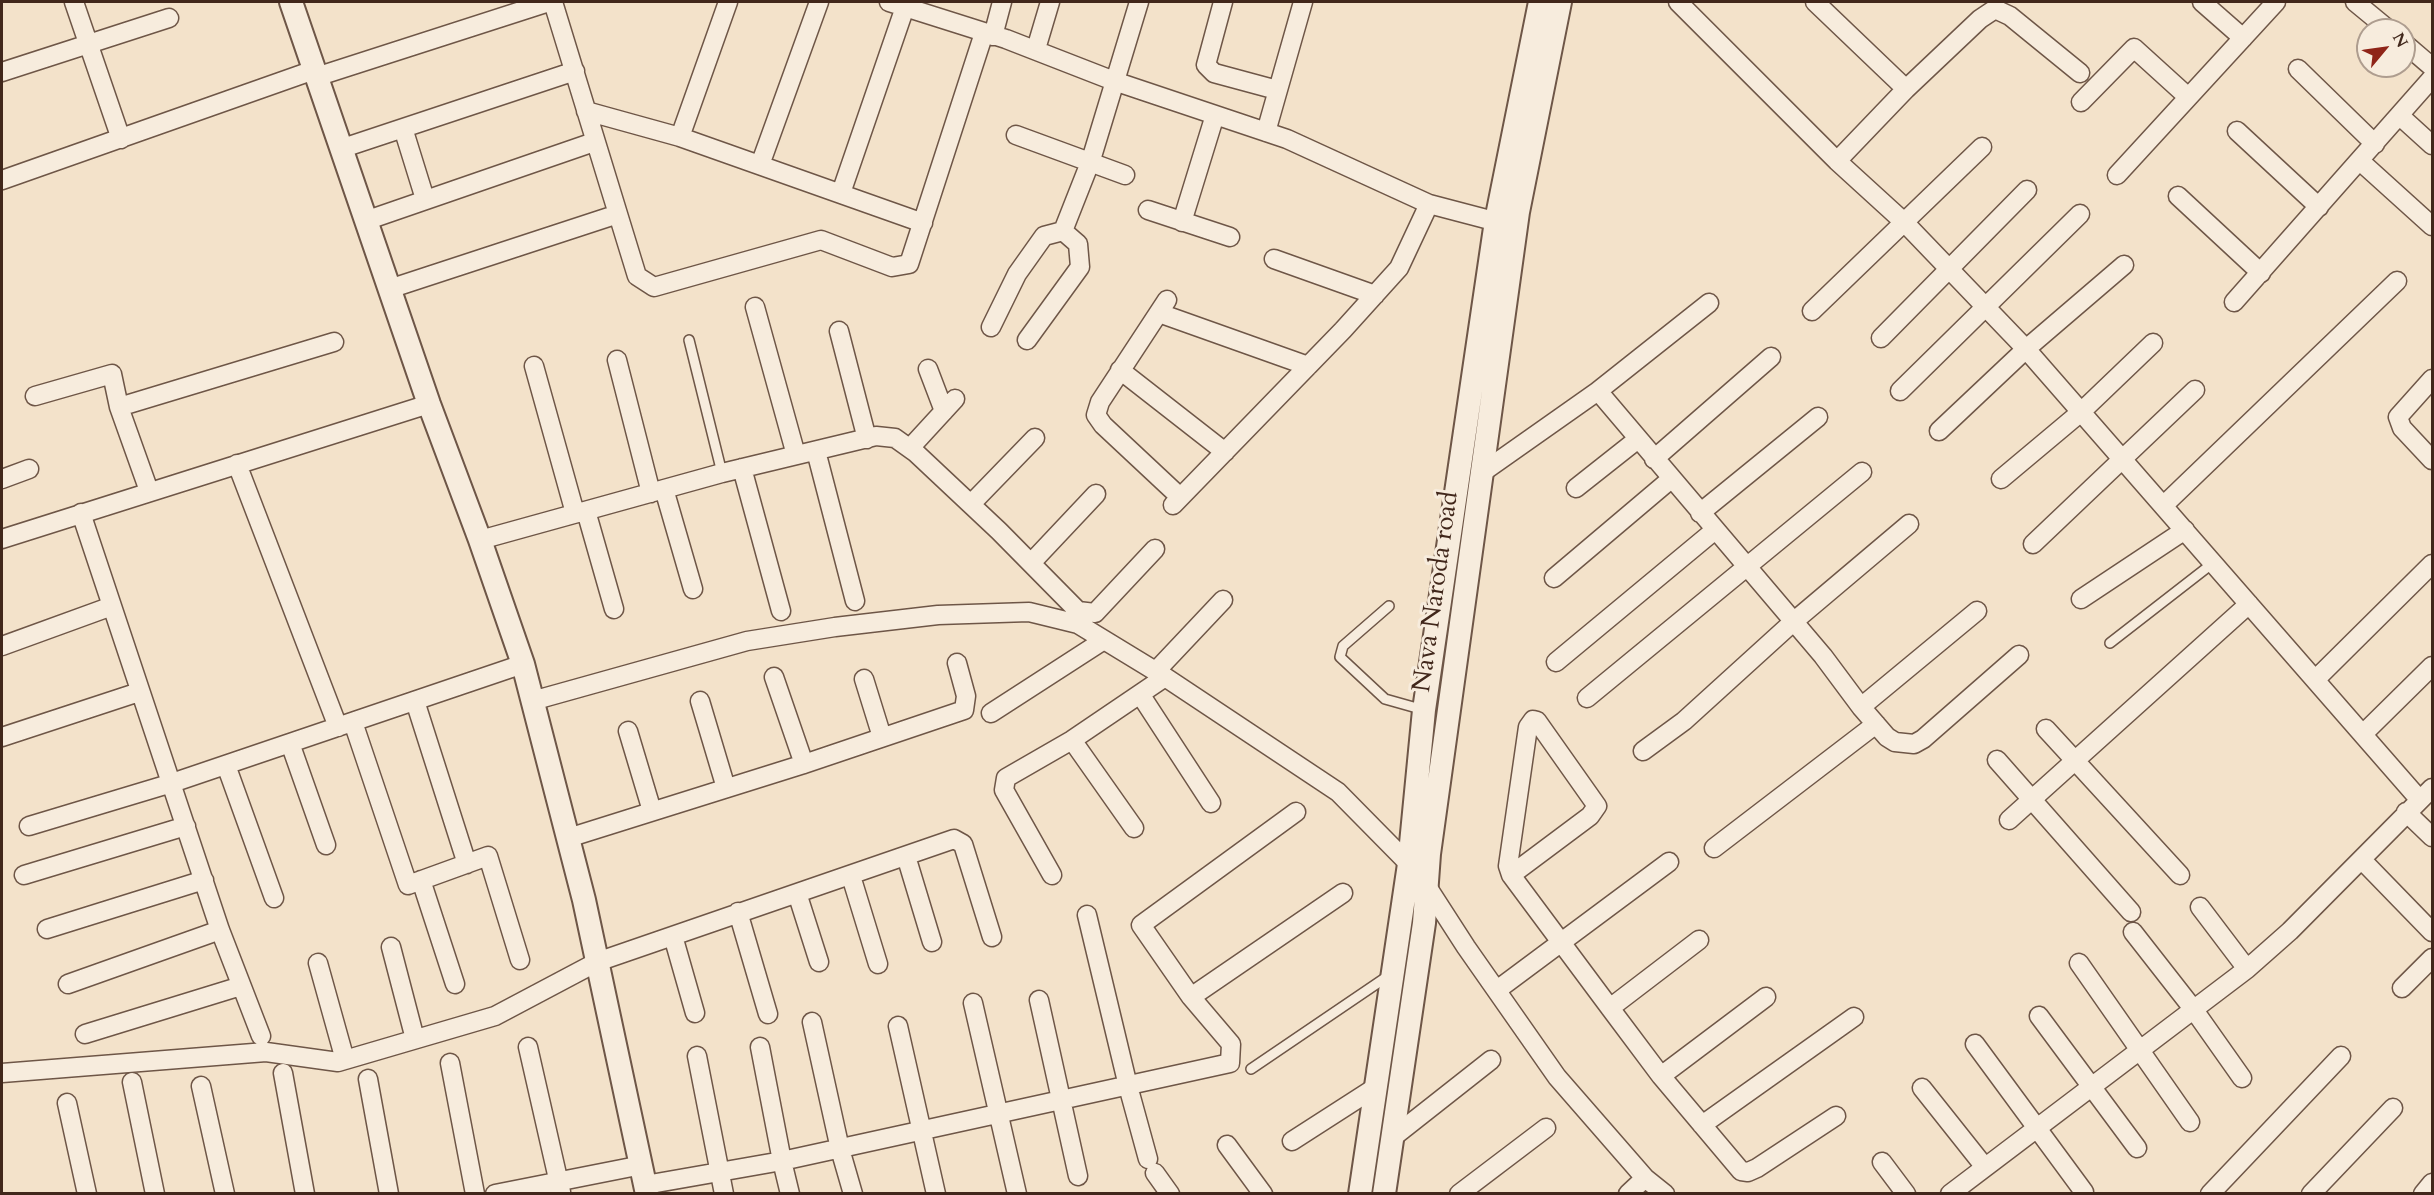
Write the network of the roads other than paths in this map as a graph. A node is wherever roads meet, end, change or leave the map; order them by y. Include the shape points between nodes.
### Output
1 (74, 2) edge
2 (291, 2) edge
3 (551, 2) edge
4 (728, 2) edge
5 (819, 2) edge
6 (1002, 2) edge
7 (1050, 2) edge
8 (1139, 2) edge
9 (1223, 2) edge
10 (1303, 2) edge
11 (1540, 2) edge
12 (1560, 2) edge
13 (1678, 2) edge
14 (1815, 2) edge
15 (2202, 2) edge
16 (2276, 2) edge
17 (2355, 2) edge
18 (897, 4) edge
19 (169, 18) dead end
20 (2374, 18) edge
21 (989, 34) junction
22 (2243, 38) junction
23 (89, 44) junction
24 (1036, 49) junction
25 (2416, 53) edge
26 (2433, 67) edge
27 (2298, 69) dead end
28 (575, 71) junction
29 (2, 72) edge
30 (2080, 73) dead end
31 (315, 74) junction
32 (2433, 78) edge
33 (1113, 81) junction
34 (1906, 89) junction
35 (1277, 90) junction
36 (2188, 97) junction
37 (2081, 102) dead end
38 (586, 111) junction
39 (1215, 115) junction
40 (2400, 116) junction
41 (403, 129) junction
42 (2237, 131) dead end
43 (1266, 132) junction
44 (1016, 135) dead end
45 (680, 137) junction
46 (121, 139) junction
47 (594, 142) junction
48 (2376, 144) junction
49 (2433, 144) edge
50 (1983, 147) dead end
51 (340, 149) junction
52 (1091, 160) junction
53 (1837, 161) junction
54 (2360, 161) junction
55 (760, 165) junction
56 (1125, 175) dead end
57 (2117, 175) dead end
58 (2, 180) edge
59 (2026, 190) dead end
60 (841, 193) junction
61 (2178, 196) dead end
62 (425, 199) junction
63 (1429, 204) junction
64 (2319, 207) junction
65 (1148, 210) dead end
66 (618, 214) junction
67 (2080, 214) dead end
68 (365, 221) junction
69 (1182, 222) junction
70 (924, 223) junction
71 (1905, 223) junction
72 (1506, 225) junction
73 (2433, 226) edge
74 (1063, 231) junction
75 (1230, 237) dead end
76 (1274, 259) dead end
77 (2124, 265) dead end
78 (1949, 269) junction
79 (2260, 273) junction
80 (2397, 281) dead end
81 (389, 288) junction
82 (1375, 295) junction
83 (2234, 302) dead end
84 (1709, 303) dead end
85 (755, 307) dead end
86 (1985, 307) junction
87 (1812, 311) dead end
88 (991, 327) dead end
89 (839, 331) dead end
90 (1881, 339) dead end
91 (689, 340) dead end
92 (1027, 340) dead end
93 (334, 342) dead end
94 (2153, 343) dead end
95 (2026, 349) junction
96 (1771, 357) dead end
97 (617, 360) dead end
98 (534, 366) dead end
99 (1308, 366) junction
100 (928, 369) dead end
101 (1120, 370) junction
102 (2433, 379) edge
103 (2195, 390) dead end
104 (1598, 391) junction
105 (1900, 391) dead end
106 (35, 396) dead end
107 (429, 404) junction
108 (119, 406) junction
109 (2080, 412) junction
110 (1818, 417) dead end
111 (1939, 431) dead end
112 (1035, 438) dead end
113 (867, 439) junction
114 (1638, 439) junction
115 (910, 448) junction
116 (816, 451) junction
117 (1225, 452) junction
118 (796, 455) junction
119 (1654, 459) junction
120 (2123, 460) junction
121 (2433, 460) edge
122 (237, 464) junction
123 (742, 468) junction
124 (28, 469) dead end
125 (1483, 472) junction
126 (1862, 472) dead end
127 (722, 473) junction
128 (2, 479) edge
129 (1671, 479) junction
130 (2001, 479) dead end
131 (1576, 488) dead end
132 (149, 491) junction
133 (657, 491) junction
134 (1096, 494) dead end
135 (970, 504) junction
136 (2163, 506) junction
137 (580, 512) junction
138 (81, 513) junction
139 (1700, 513) junction
140 (1910, 524) dead end
141 (1715, 530) junction
142 (2185, 530) junction
143 (2, 538) edge
144 (480, 540) junction
145 (2033, 544) dead end
146 (1155, 549) dead end
147 (1031, 563) junction
148 (2213, 563) junction
149 (2433, 564) edge
150 (1746, 566) junction
151 (1554, 578) dead end
152 (693, 589) dead end
153 (2081, 599) dead end
154 (1223, 600) dead end
155 (855, 601) dead end
156 (2249, 604) junction
157 (112, 606) junction
158 (1389, 606) dead end
159 (614, 609) dead end
160 (782, 610) dead end
161 (1977, 611) dead end
162 (1793, 622) junction
163 (1104, 640) junction
164 (2110, 643) dead end
165 (2, 646) edge
166 (2019, 655) dead end
167 (1556, 662) dead end
168 (957, 663) dead end
169 (523, 664) junction
170 (2433, 666) edge
171 (1161, 674) junction
172 (774, 677) dead end
173 (864, 679) dead end
174 (2315, 680) junction
175 (139, 692) junction
176 (1140, 694) junction
177 (1587, 698) dead end
178 (415, 701) junction
179 (532, 701) junction
180 (700, 701) dead end
181 (1861, 707) junction
182 (1424, 710) junction
183 (991, 713) dead end
184 (345, 724) junction
185 (1876, 724) junction
186 (2046, 729) dead end
187 (628, 731) dead end
188 (2363, 734) junction
189 (2, 737) edge
190 (882, 737) junction
191 (1072, 740) junction
192 (290, 743) junction
193 (1642, 751) dead end
194 (1997, 760) dead end
195 (2075, 760) junction
196 (804, 764) junction
197 (226, 765) junction
198 (172, 783) junction
199 (726, 788) junction
200 (2032, 799) junction
201 (2419, 799) edge
202 (1211, 803) dead end
203 (652, 812) junction
204 (1296, 812) dead end
205 (2009, 820) dead end
206 (29, 826) dead end
207 (186, 826) junction
208 (1134, 828) dead end
209 (568, 837) junction
210 (2433, 837) edge
211 (326, 845) dead end
212 (1714, 848) dead end
213 (906, 856) junction
214 (2362, 860) junction
215 (1669, 862) dead end
216 (467, 864) junction
217 (1409, 864) junction
218 (24, 875) dead end
219 (1052, 875) dead end
220 (1510, 875) junction
221 (2180, 875) dead end
222 (851, 876) junction
223 (204, 880) junction
224 (421, 880) junction
225 (1426, 885) junction
226 (797, 893) junction
227 (1343, 893) dead end
228 (274, 898) dead end
229 (2200, 907) dead end
230 (738, 912) junction
231 (2131, 912) dead end
232 (1087, 915) dead end
233 (47, 929) dead end
234 (220, 930) junction
235 (2133, 932) dead end
236 (2433, 932) edge
237 (673, 936) junction
238 (992, 937) dead end
239 (1699, 940) dead end
240 (932, 942) dead end
241 (1560, 942) junction
242 (391, 947) dead end
243 (2433, 958) edge
244 (520, 960) dead end
245 (597, 962) junction
246 (819, 962) dead end
247 (318, 963) dead end
248 (2079, 963) dead end
249 (878, 964) dead end
250 (2247, 969) junction
251 (1393, 973) junction
252 (68, 984) dead end
253 (455, 984) dead end
254 (241, 986) junction
255 (2402, 988) dead end
256 (1497, 990) junction
257 (1191, 997) junction
258 (1766, 997) dead end
259 (1039, 1000) dead end
260 (973, 1003) dead end
261 (1610, 1008) junction
262 (2194, 1010) junction
263 (695, 1013) dead end
264 (768, 1014) dead end
265 (2039, 1016) dead end
266 (1854, 1017) dead end
267 (812, 1022) dead end
268 (898, 1026) dead end
269 (85, 1034) dead end
270 (261, 1036) dead end
271 (415, 1039) junction
272 (1975, 1044) dead end
273 (528, 1047) dead end
274 (760, 1047) dead end
275 (2141, 1050) junction
276 (697, 1056) dead end
277 (2341, 1056) dead end
278 (345, 1060) junction
279 (1491, 1060) dead end
280 (450, 1063) dead end
281 (1251, 1069) dead end
282 (2, 1073) edge
283 (283, 1073) dead end
284 (1661, 1076) junction
285 (2242, 1078) dead end
286 (368, 1079) dead end
287 (132, 1082) dead end
288 (201, 1086) dead end
289 (1128, 1086) junction
290 (1376, 1087) junction
291 (2093, 1087) junction
292 (1922, 1088) dead end
293 (1060, 1099) junction
294 (67, 1103) dead end
295 (2393, 1108) dead end
296 (998, 1115) junction
297 (1836, 1116) dead end
298 (2190, 1122) dead end
299 (1702, 1125) junction
300 (2036, 1127) junction
301 (1546, 1128) dead end
302 (920, 1129) junction
303 (1392, 1138) junction
304 (1292, 1141) dead end
305 (1227, 1145) dead end
306 (2137, 1148) dead end
307 (840, 1149) junction
308 (782, 1161) junction
309 (1882, 1162) dead end
310 (1984, 1166) junction
311 (719, 1173) junction
312 (1078, 1176) dead end
313 (1646, 1178) junction
314 (645, 1181) edge
315 (2433, 1183) edge
316 (1971, 1187) edge
317 (560, 1188) edge
318 (2084, 1192) edge
319 (87, 1194) edge
320 (155, 1194) edge
321 (225, 1194) edge
322 (305, 1194) edge
323 (388, 1194) edge
324 (475, 1194) edge
325 (495, 1194) edge
326 (724, 1194) edge
327 (790, 1194) edge
328 (853, 1194) edge
329 (936, 1194) edge
330 (1017, 1194) edge
331 (1170, 1194) edge
332 (1263, 1194) edge
333 (1360, 1194) edge
334 (1384, 1194) edge
335 (1459, 1194) edge
336 (1628, 1194) edge
337 (1665, 1194) edge
338 (1906, 1194) edge
339 (1950, 1194) edge
340 (2210, 1194) edge
341 (2311, 1194) edge
342 (2423, 1194) edge

1 - 23 street
2 - 31 street
3 - 28 street
3 - 31 street
4 - 45 street
5 - 55 street
6 - 21 street
7 - 24 street
8 - 33 street
9 - 35 street via 1206,65 1214,73
10 - 35 street
11 - 72 street, Nava Naroda road
12 - 72 street, Nava Naroda road
13 - 53 street
14 - 34 street
15 - 22 street
16 - 22 street
17 - 20 street
18 - 21 street
18 - 60 street
19 - 23 street
21 - 24 street
21 - 70 street
22 - 36 street
23 - 29 street
23 - 46 street
24 - 33 street
25 - 26 street
27 - 48 street
28 - 38 street
28 - 41 street
30 - 34 street via 2010,16 1995,9
31 - 46 street
31 - 51 street
32 - 40 street
33 - 39 street
33 - 52 street
34 - 53 street
35 - 43 street
36 - 37 street via 2134,48
36 - 57 street
38 - 45 street
38 - 47 street
39 - 43 street
39 - 69 street
40 - 48 street
40 - 49 street
41 - 51 street
41 - 62 street
42 - 64 street
43 - 63 street
44 - 52 street
45 - 55 street
46 - 58 street
47 - 62 street
47 - 66 street
48 - 54 street
50 - 71 street
51 - 68 street
52 - 56 street
52 - 74 street
53 - 71 street
54 - 64 street
54 - 73 street
55 - 60 street
59 - 78 street
60 - 70 street
61 - 79 street
62 - 68 street
63 - 72 street
63 - 82 street via 1399,268
64 - 79 street
65 - 69 street
66 - 70 street via 637,276 654,287 821,240 892,267 909,264
66 - 81 street
67 - 86 street
68 - 81 street
69 - 75 street
71 - 78 street
71 - 87 street
72 - 125 street, Nava Naroda road
72 - 182 street
74 - 88 street via 1044,236 1017,274
74 - 92 street via 1078,244 1080,267
76 - 82 street
77 - 95 street
78 - 86 street
78 - 90 street
79 - 83 street
80 - 136 street
81 - 107 street
82 - 99 street
84 - 104 street
85 - 118 street
86 - 95 street
86 - 105 street
89 - 113 street
91 - 127 lane
93 - 108 street
94 - 109 street
95 - 109 street
95 - 111 street
96 - 119 street
97 - 133 street
98 - 137 street
99 - 101 street via 1163,306
99 - 117 street
100 - 115 street via 949,405
101 - 117 street
101 - 117 street via 1096,408 1098,420 1176,501
102 - 121 street via 2398,417 2402,428
103 - 120 street
104 - 114 street
104 - 125 street
106 - 108 street via 112,374
107 - 122 street
107 - 144 street
108 - 132 street
109 - 120 street
109 - 130 street
110 - 139 street
112 - 135 street
113 - 115 street via 896,438
113 - 116 street
114 - 119 street
114 - 131 street
115 - 135 street
116 - 118 street
116 - 155 street
118 - 123 street
119 - 129 street
120 - 136 street
120 - 145 street
122 - 132 street
122 - 184 street
123 - 127 street
123 - 160 street
124 - 128 street
125 - 225 street, Nava Naroda road
126 - 150 street
127 - 133 street
129 - 139 street
129 - 151 street
132 - 138 street
133 - 137 street
133 - 152 street
134 - 147 street
135 - 147 street
136 - 142 street
137 - 144 street
137 - 159 street
138 - 143 street
138 - 157 street
139 - 141 street
140 - 162 street
141 - 150 street
141 - 167 street
142 - 148 street
142 - 153 street
144 - 169 street
146 - 147 street via 1095,613 1078,611
148 - 156 street
148 - 164 lane
149 - 174 street
150 - 162 street
150 - 177 street
154 - 171 street
156 - 174 street
156 - 195 street
157 - 165 street
157 - 175 street
158 - 182 lane via 1343,646 1340,657 1385,699
161 - 181 street
162 - 181 street
162 - 193 street via 1684,721
163 - 171 street
163 - 179 street via 1078,624 1029,612 938,615 747,641
163 - 183 street
166 - 185 street via 1914,744 1895,742
168 - 190 street via 966,696 964,710
169 - 178 street
169 - 179 street
170 - 188 street
171 - 176 street
171 - 217 street via 1338,792
172 - 196 street
173 - 190 street
174 - 188 street
175 - 189 street
175 - 198 street
176 - 191 street
176 - 202 street
178 - 184 street
178 - 216 street
179 - 209 street
180 - 199 street
181 - 185 street
182 - 217 street
184 - 192 street
184 - 224 street via 408,885
185 - 212 street
186 - 195 street
187 - 203 street
188 - 201 street
190 - 196 street
191 - 208 street
191 - 219 street via 1006,778 1004,790
192 - 197 street
192 - 211 street
194 - 200 street
195 - 200 street
195 - 221 street
196 - 199 street
197 - 198 street
197 - 228 street
198 - 206 street
198 - 207 street
199 - 203 street
200 - 205 street
200 - 231 street
201 - 210 street
201 - 214 street
203 - 209 street
204 - 257 street via 1141,925
207 - 218 street
207 - 223 street
209 - 245 street
213 - 222 street
213 - 238 street via 954,838 961,841
213 - 240 street
214 - 236 street
214 - 250 street
215 - 241 street
216 - 224 street
216 - 244 street via 488,856
217 - 225 street
217 - 251 street
220 - 220 street via 1508,866 1528,727 1533,720 1597,806 1590,816
220 - 241 street
222 - 226 street
222 - 249 street
223 - 233 street
223 - 234 street
224 - 253 street
225 - 256 street
225 - 303 street, Nava Naroda road
226 - 230 street
226 - 246 street
227 - 257 street
229 - 250 street
230 - 237 street
230 - 264 street
232 - 289 street
234 - 252 street
234 - 254 street
235 - 262 street
237 - 245 street
237 - 263 street
239 - 261 street
241 - 256 street
241 - 261 street
242 - 271 street
243 - 255 street
245 - 271 street via 495,1016
245 - 314 street
247 - 278 street
248 - 275 street
250 - 262 street
251 - 281 lane
251 - 290 street
254 - 269 street
254 - 270 street
256 - 313 street via 1557,1077
257 - 289 street via 1231,1044 1230,1063
258 - 284 street
259 - 293 street
260 - 296 street
261 - 284 street
262 - 275 street
262 - 285 street
265 - 291 street
266 - 299 street
267 - 307 street
268 - 302 street
271 - 278 street
272 - 300 street
273 - 317 street
274 - 308 street
275 - 291 street
275 - 298 street
276 - 311 street
277 - 340 street
278 - 282 street via 266,1052
279 - 303 street
280 - 324 street
283 - 322 street
284 - 299 street
286 - 323 street
287 - 320 street
288 - 321 street
289 - 293 street
289 - 331 street via 1152,1166
290 - 304 street
290 - 333 street
291 - 300 street
291 - 306 street
292 - 310 street
293 - 296 street
293 - 312 street
294 - 319 street
295 - 341 street
296 - 302 street
296 - 330 street
297 - 299 street via 1748,1172 1738,1168
300 - 310 street
300 - 318 street
301 - 335 street
302 - 307 street
302 - 329 street
303 - 334 street, Nava Naroda road
305 - 332 street
307 - 308 street
307 - 328 street
308 - 311 street
308 - 327 street
309 - 338 street
310 - 316 street
311 - 314 street
311 - 326 street
313 - 336 street
313 - 337 street
314 - 317 street
315 - 342 street
316 - 339 street
317 - 325 street

